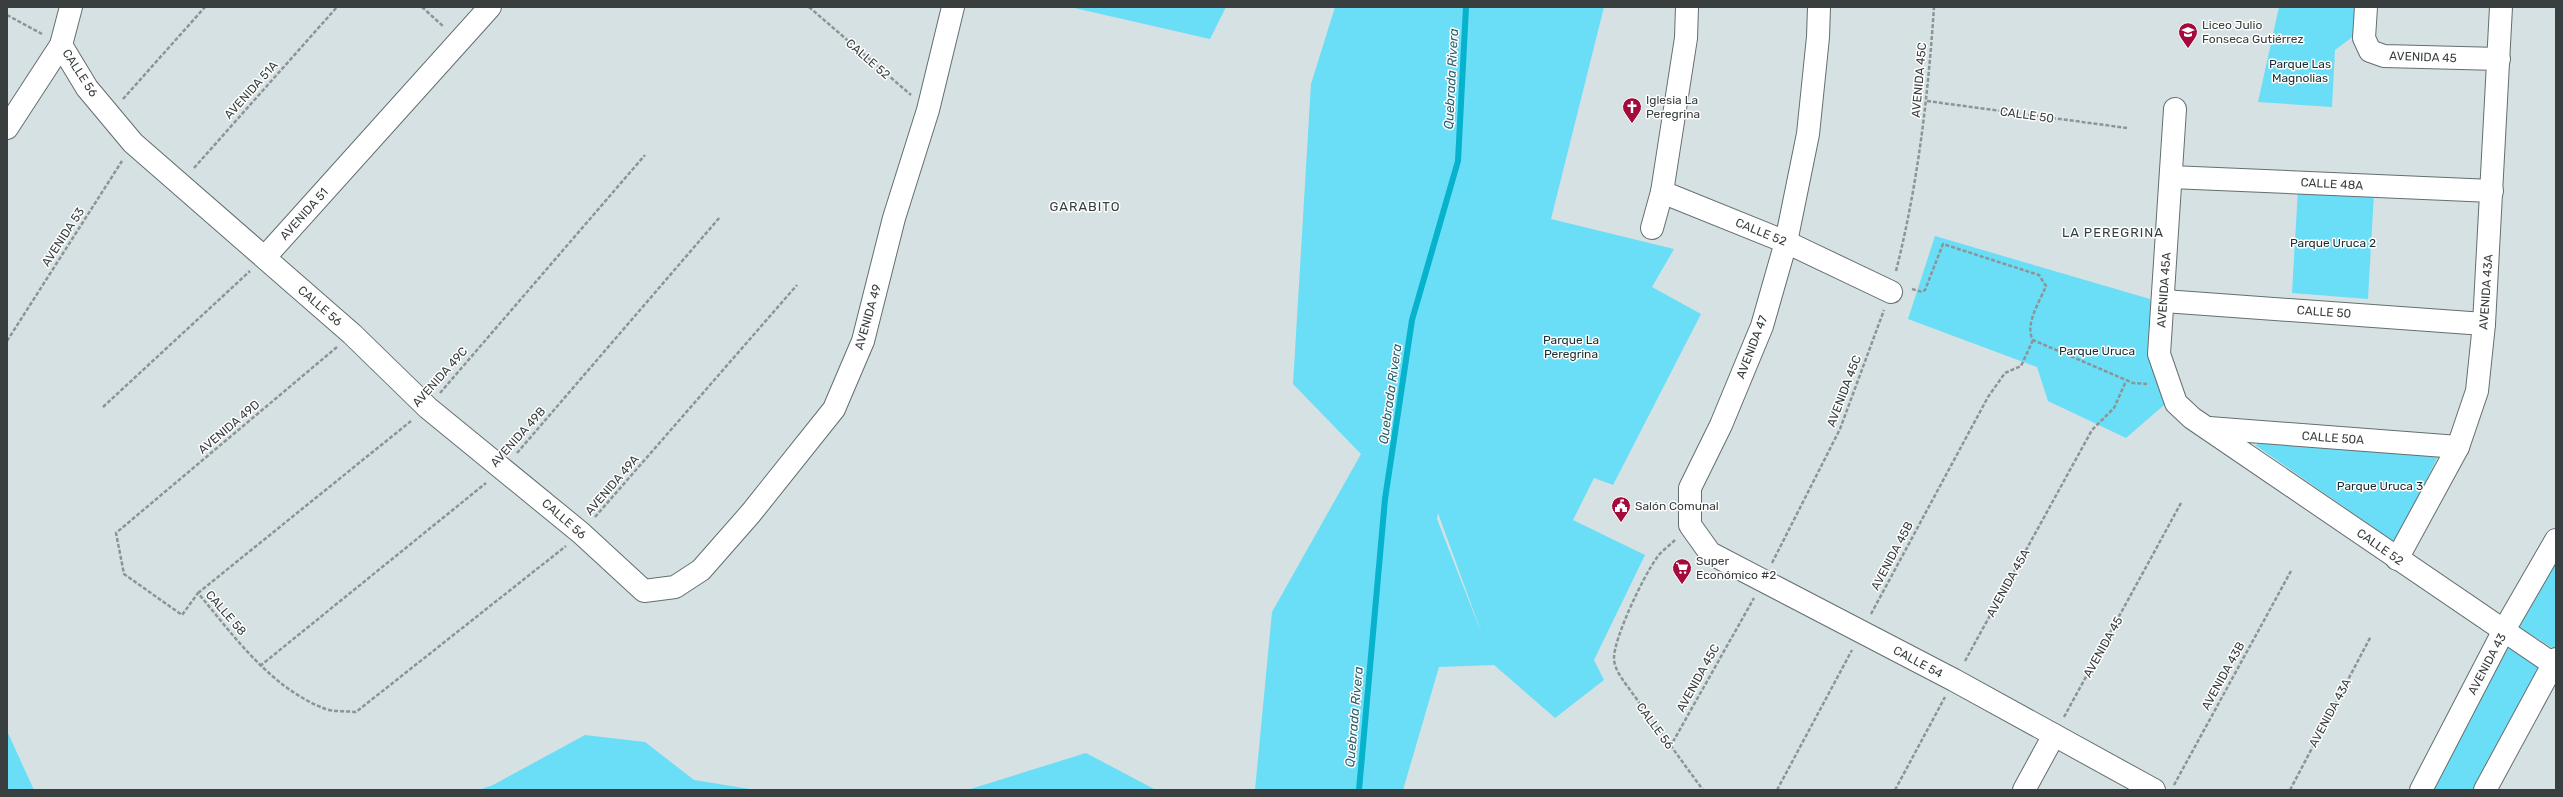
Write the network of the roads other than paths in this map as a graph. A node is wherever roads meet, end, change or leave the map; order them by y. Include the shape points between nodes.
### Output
1 (71, 7) edge
2 (490, 7) edge
3 (953, 7) edge
4 (1688, 7) edge
5 (1818, 7) edge
6 (2366, 7) edge
7 (2502, 7) edge
8 (62, 45) junction
9 (2499, 59) junction
10 (2175, 108) dead end
11 (7, 128) edge
12 (2171, 177) junction
13 (2492, 191) junction
14 (1662, 192) junction
15 (1652, 228) dead end
16 (1786, 242) junction
17 (265, 258) junction
18 (1892, 287) road end
19 (2164, 300) junction
20 (2484, 324) junction
21 (2208, 428) junction
22 (2458, 447) junction
23 (1690, 526) joint
24 (2556, 540) edge
25 (2397, 559) junction
26 (644, 591) joint
27 (2504, 630) junction
28 (2554, 662) edge
29 (2054, 735) junction
30 (2024, 790) edge
31 (2154, 790) edge
32 (2421, 790) edge
33 (2484, 790) edge

1 - 8 street
2 - 17 street, AVENIDA 51
3 - 26 street, AVENIDA 49 via 928,110 894,218 863,341 834,409 751,513 701,570 675,587
4 - 14 street via 1686,38
5 - 16 street, AVENIDA 47 via 1818,37 1808,134
6 - 9 street, AVENIDA 45 via 2364,38 2370,51 2384,56
7 - 9 street, AVENIDA 43A
8 - 11 street
8 - 17 street, CALLE 56 via 87,88 133,143
9 - 13 street, AVENIDA 43A
10 - 12 street, AVENIDA 45A
12 - 13 street, CALLE 48A
12 - 19 street, AVENIDA 45A
13 - 20 street, AVENIDA 43A
14 - 15 street
14 - 16 street, CALLE 52
16 - 18 street, CALLE 52
16 - 23 street, AVENIDA 47 via 1762,326 1721,425 1690,488
17 - 26 street, CALLE 56 via 352,334 428,408 581,533
19 - 20 street, CALLE 50
19 - 21 street, AVENIDA 45A via 2159,354 2167,378 2176,403
20 - 22 street, AVENIDA 43A via 2477,391
21 - 22 street, CALLE 50A
21 - 25 street, CALLE 52
22 - 25 street, AVENIDA 43A
23 - 29 street, CALLE 54 via 1710,553
24 - 27 street, AVENIDA 43
25 - 27 street, CALLE 52
27 - 28 street, CALLE 52
27 - 32 street, AVENIDA 43
28 - 33 street
29 - 30 street
29 - 31 street, CALLE 54

